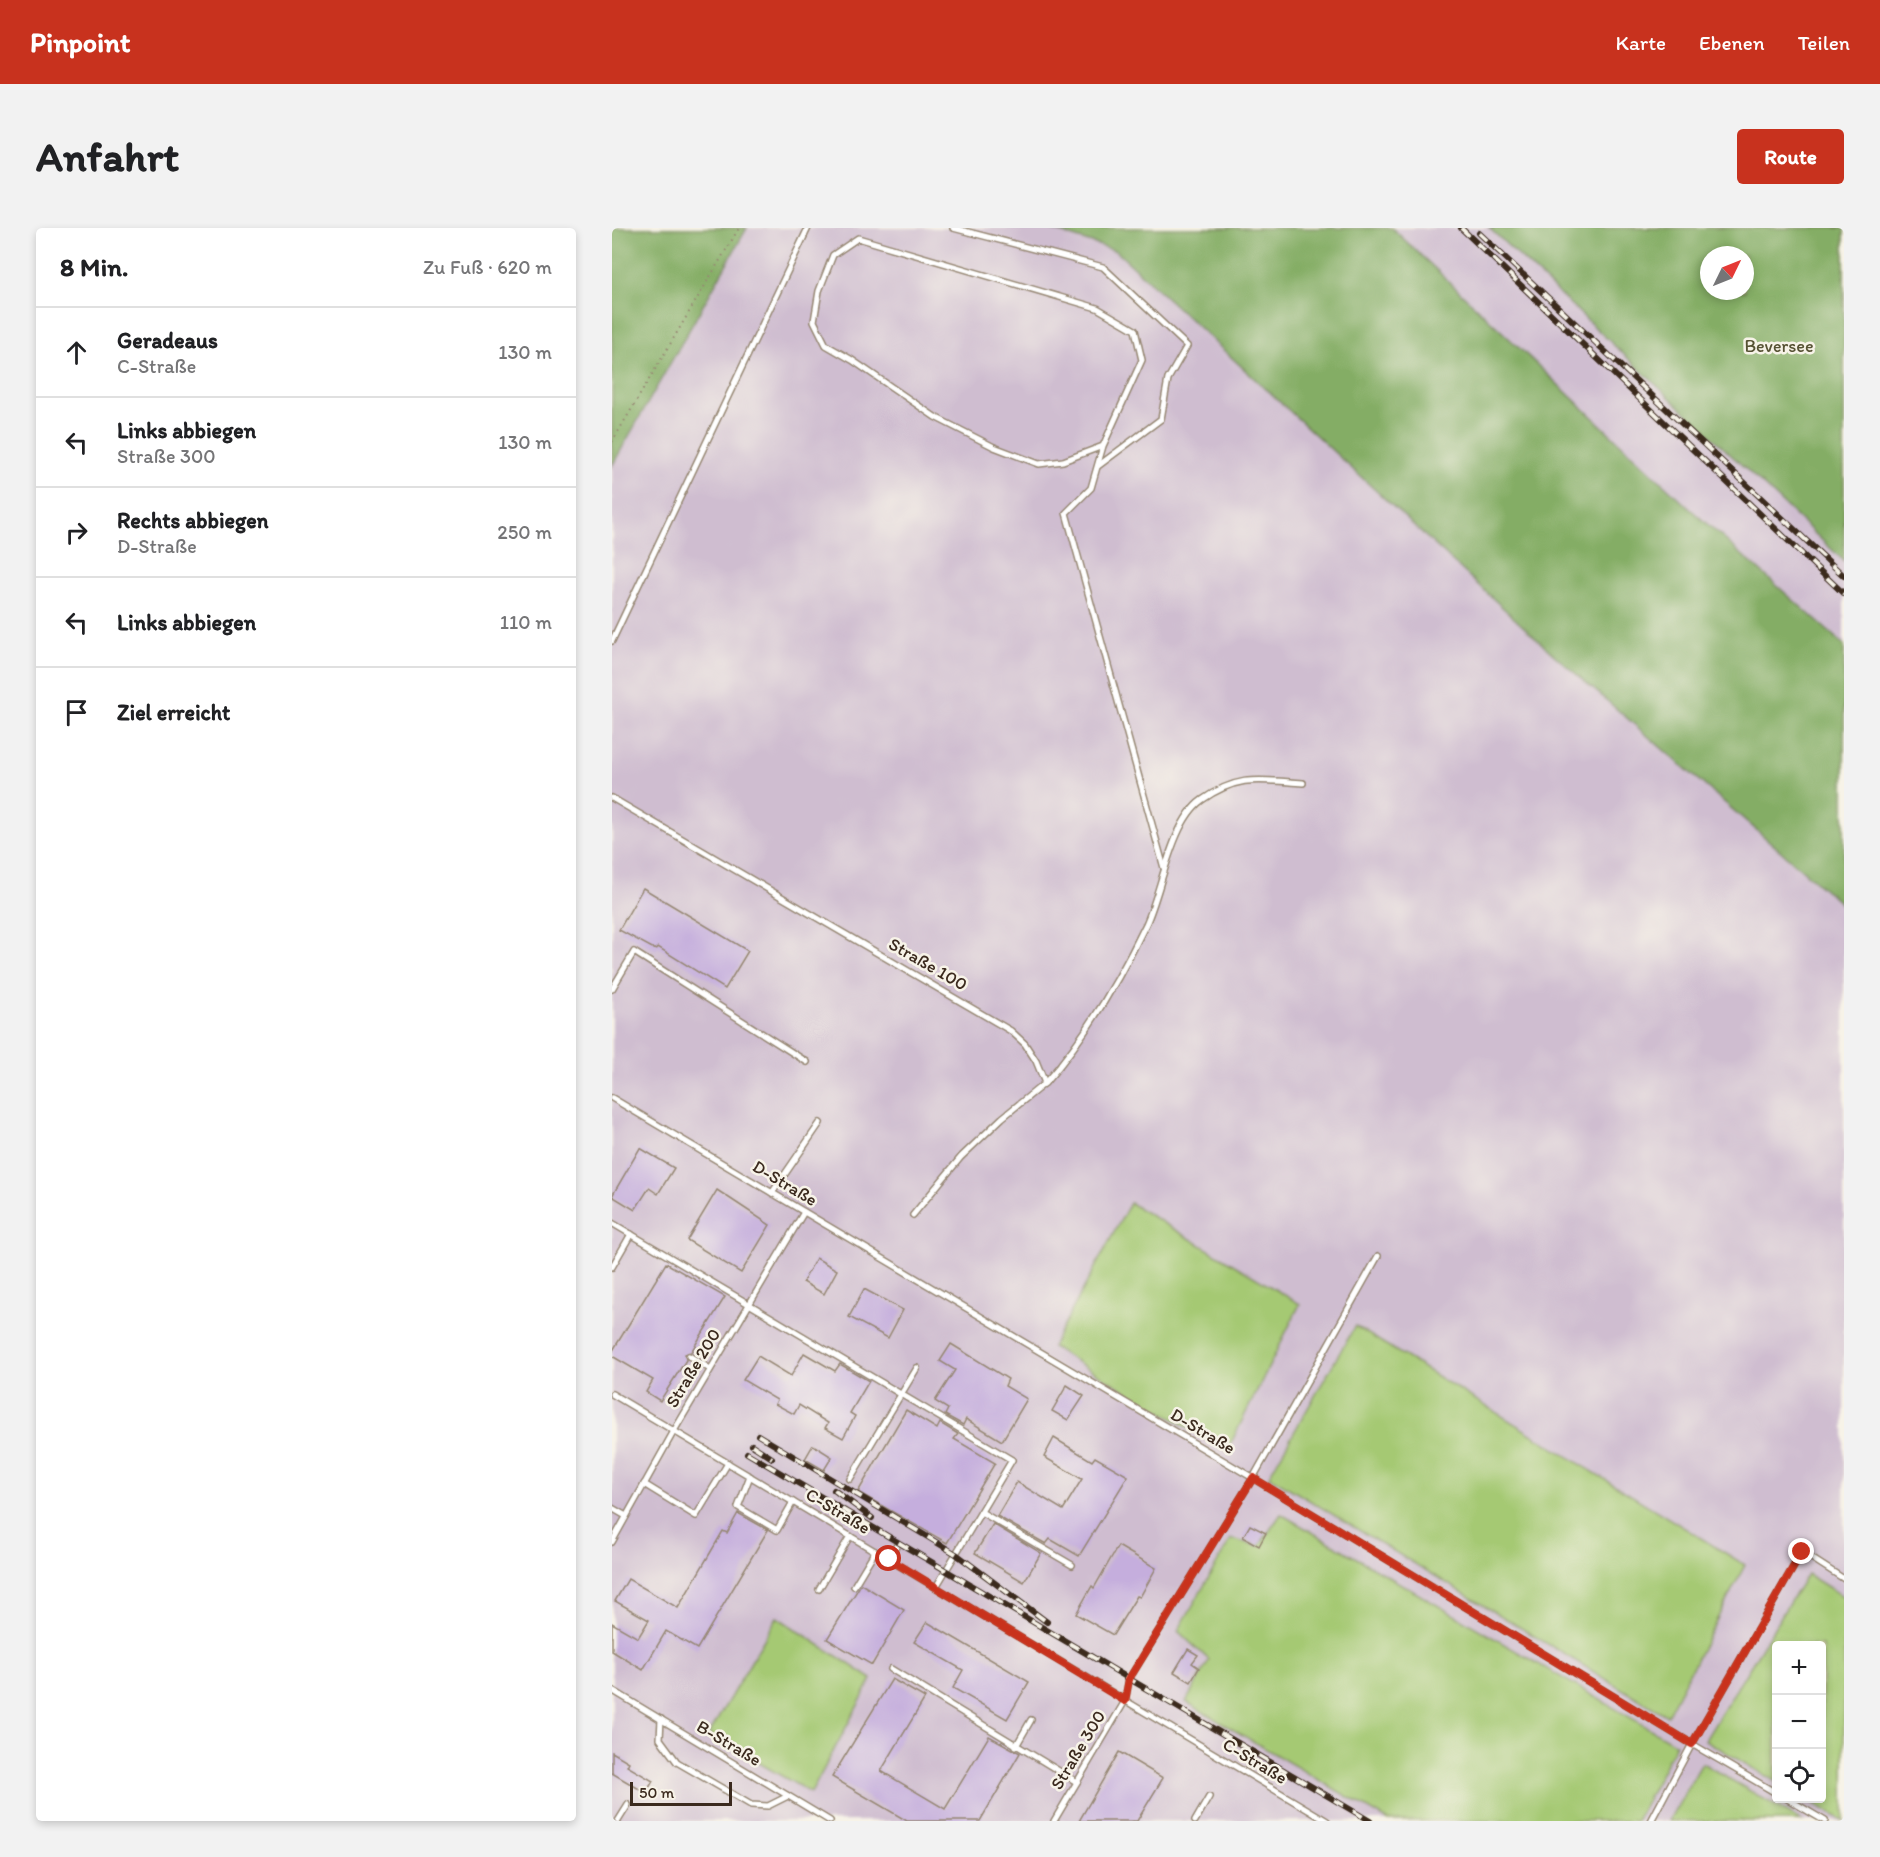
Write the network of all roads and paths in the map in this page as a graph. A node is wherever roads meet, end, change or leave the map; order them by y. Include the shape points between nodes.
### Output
1 (739, 228) edge
2 (808, 228) edge
3 (953, 228) edge
4 (612, 442) edge
5 (1103, 446) junction
6 (1097, 466) junction
7 (612, 641) edge
8 (1303, 783) dead end
9 (612, 798) edge
10 (1164, 868) junction
11 (612, 989) edge
12 (807, 1062) dead end
13 (1045, 1083) junction
14 (612, 1098) edge
15 (820, 1123) dead end
16 (772, 1193) junction
17 (804, 1212) junction
18 (913, 1215) dead end
19 (612, 1223) edge
20 (631, 1234) junction
21 (1378, 1256) dead end
22 (612, 1267) edge
23 (749, 1304) junction
24 (689, 1356) dead end
25 (917, 1368) dead end
26 (710, 1369) junction
27 (612, 1394) edge
28 (902, 1395) junction
29 (674, 1431) junction
30 (728, 1463) junction
31 (750, 1476) junction
32 (1253, 1478) junction
33 (850, 1479) dead end
34 (644, 1484) junction
35 (793, 1502) junction
36 (612, 1508) edge
37 (981, 1512) junction
38 (626, 1516) junction
39 (850, 1536) junction
40 (612, 1542) edge
41 (897, 1545) dead end
42 (875, 1551) junction
43 (889, 1559) junction
44 (1072, 1565) dead end
45 (1844, 1579) edge
46 (854, 1586) dead end
47 (936, 1587) junction
48 (819, 1589) dead end
49 (891, 1670) dead end
50 (612, 1690) edge
51 (1125, 1701) junction
52 (661, 1719) junction
53 (1031, 1720) dead end
54 (1692, 1744) junction
55 (1016, 1746) junction
56 (1077, 1782) junction
57 (1772, 1791) edge
58 (788, 1796) junction
59 (1209, 1797) dead end
60 (1794, 1803) edge
61 (628, 1805) dead end
62 (1196, 1820) edge
63 (618, 1821) edge
64 (830, 1821) edge
65 (1054, 1821) edge
66 (1327, 1821) edge
67 (1651, 1821) edge
68 (1825, 1821) edge

1 - 4 path
2 - 7 lane
3 - 6 lane via 1103,267 1187,346 1168,379 1161,419
5 - 5 lane via 1142,360 1135,330 1097,308 858,238 833,255 819,291 814,321 826,345 934,417 1039,464
5 - 6 lane
6 - 10 lane via 1091,488 1066,513
8 - 10 lane via 1249,779 1216,791 1200,802 1181,827
9 - 13 lane, Straße 100 via 1011,1031 1031,1053
10 - 13 lane via 1147,922 1112,988 1070,1054
11 - 12 lane via 634,952
13 - 18 lane via 962,1157
14 - 16 lane, D-Straße
15 - 16 lane
16 - 17 lane, D-Straße
17 - 23 lane, Straße 200
17 - 32 lane, D-Straße
19 - 20 lane
20 - 22 lane
20 - 23 lane
21 - 32 lane, Straße 300
23 - 26 lane, Straße 200
23 - 28 lane
24 - 26 lane
25 - 28 lane
26 - 29 lane, Straße 200
27 - 29 lane, C-Straße
28 - 33 lane
28 - 37 lane via 1012,1460
29 - 30 lane, C-Straße
29 - 34 lane, Straße 200
30 - 31 lane, C-Straße
30 - 34 lane via 696,1516
31 - 35 lane, C-Straße
31 - 35 lane via 738,1506 777,1530
32 - 51 lane, Straße 300 via 1129,1679
32 - 54 lane, D-Straße
34 - 38 lane, Straße 200
35 - 39 lane, C-Straße
36 - 38 lane
37 - 44 lane
37 - 47 lane
38 - 40 lane, Straße 200
39 - 42 lane, C-Straße
39 - 48 lane
41 - 43 lane
42 - 43 lane, C-Straße
42 - 46 lane
43 - 47 lane, C-Straße
45 - 54 lane via 1802,1552
47 - 51 lane, C-Straße
49 - 55 lane
50 - 52 lane, B-Straße
51 - 56 lane, Straße 300
51 - 66 lane, C-Straße
52 - 58 lane, B-Straße
52 - 58 lane via 660,1739 677,1762 751,1804 768,1806
53 - 55 lane
54 - 57 lane, D-Straße
54 - 67 lane
55 - 56 lane
56 - 65 lane, Straße 300
58 - 64 lane, B-Straße
59 - 62 lane
60 - 68 lane
61 - 63 lane

